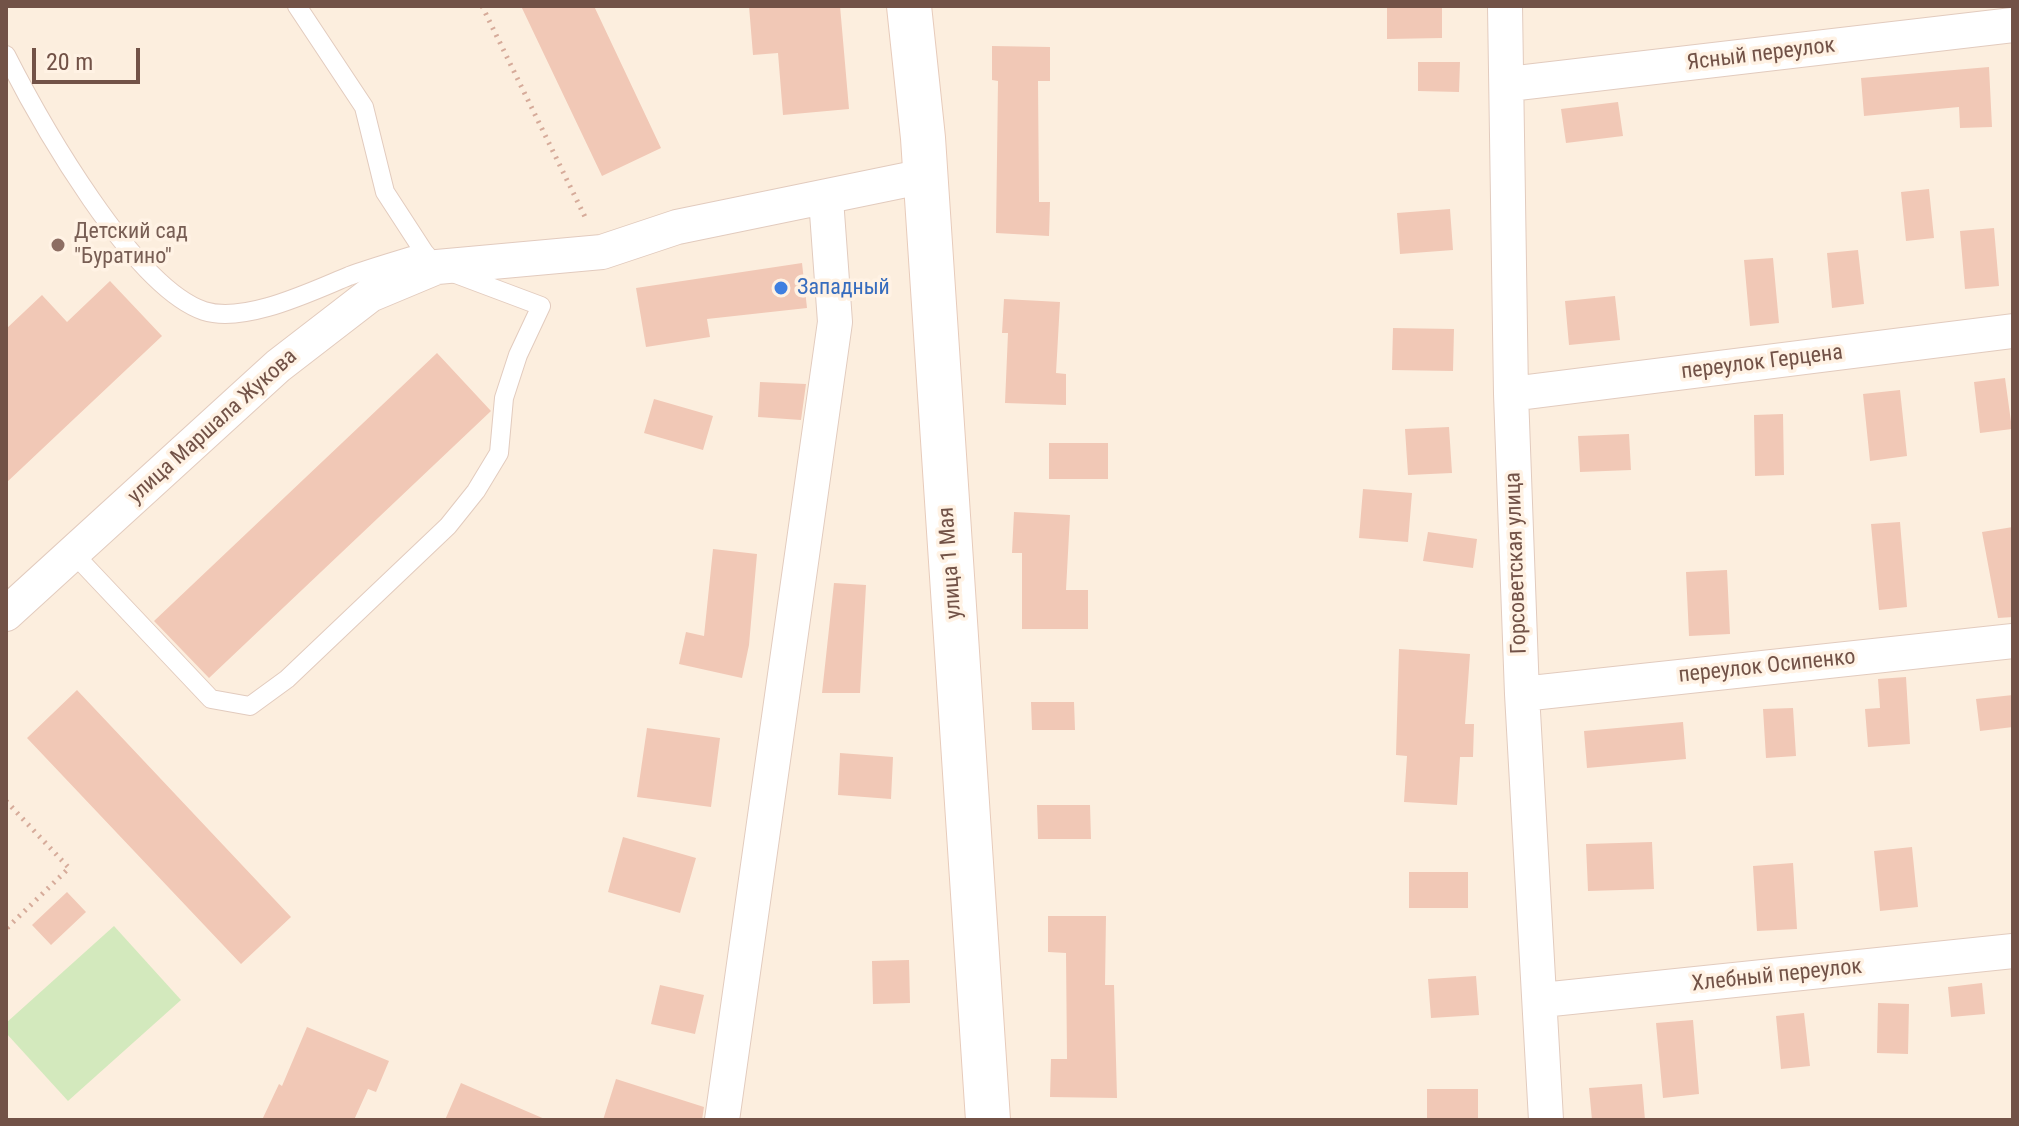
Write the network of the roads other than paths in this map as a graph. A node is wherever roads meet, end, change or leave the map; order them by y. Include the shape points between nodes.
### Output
1 (297, 6) edge
2 (909, 6) edge
3 (1505, 6) edge
4 (2013, 25) edge
5 (6, 55) edge
6 (1509, 84) junction
7 (925, 176) junction
8 (826, 199) junction
9 (430, 260) junction
10 (2013, 331) edge
11 (1511, 394) junction
12 (73, 553) junction
13 (6, 614) edge
14 (2013, 641) edge
15 (1522, 694) junction
16 (2013, 951) edge
17 (1542, 1000) junction
18 (722, 1120) edge
19 (988, 1120) edge
20 (1546, 1120) edge

1 - 9 lane via 364,107 385,192
2 - 7 main road, улица 1 Мая
3 - 6 street, Горсоветская улица
4 - 6 street, Ясный переулок
5 - 9 lane via 115,234 152,278 204,311 244,311 304,297 350,276
6 - 11 street, Горсоветская улица
7 - 8 street, улица Маршала Жукова
7 - 19 main road, улица 1 Мая
8 - 9 street, улица Маршала Жукова via 677,227 602,252
8 - 18 street via 835,322
9 - 12 street, улица Маршала Жукова via 370,295 278,366
9 - 12 lane via 541,306 504,398 499,453 448,526 287,679 250,706 211,699
10 - 11 street, переулок Герцена
11 - 15 street, Горсоветская улица
12 - 13 street, улица Маршала Жукова
14 - 15 street, переулок Осипенко
15 - 17 street, Горсоветская улица
16 - 17 street, Хлебный переулок
17 - 20 street, Горсоветская улица

